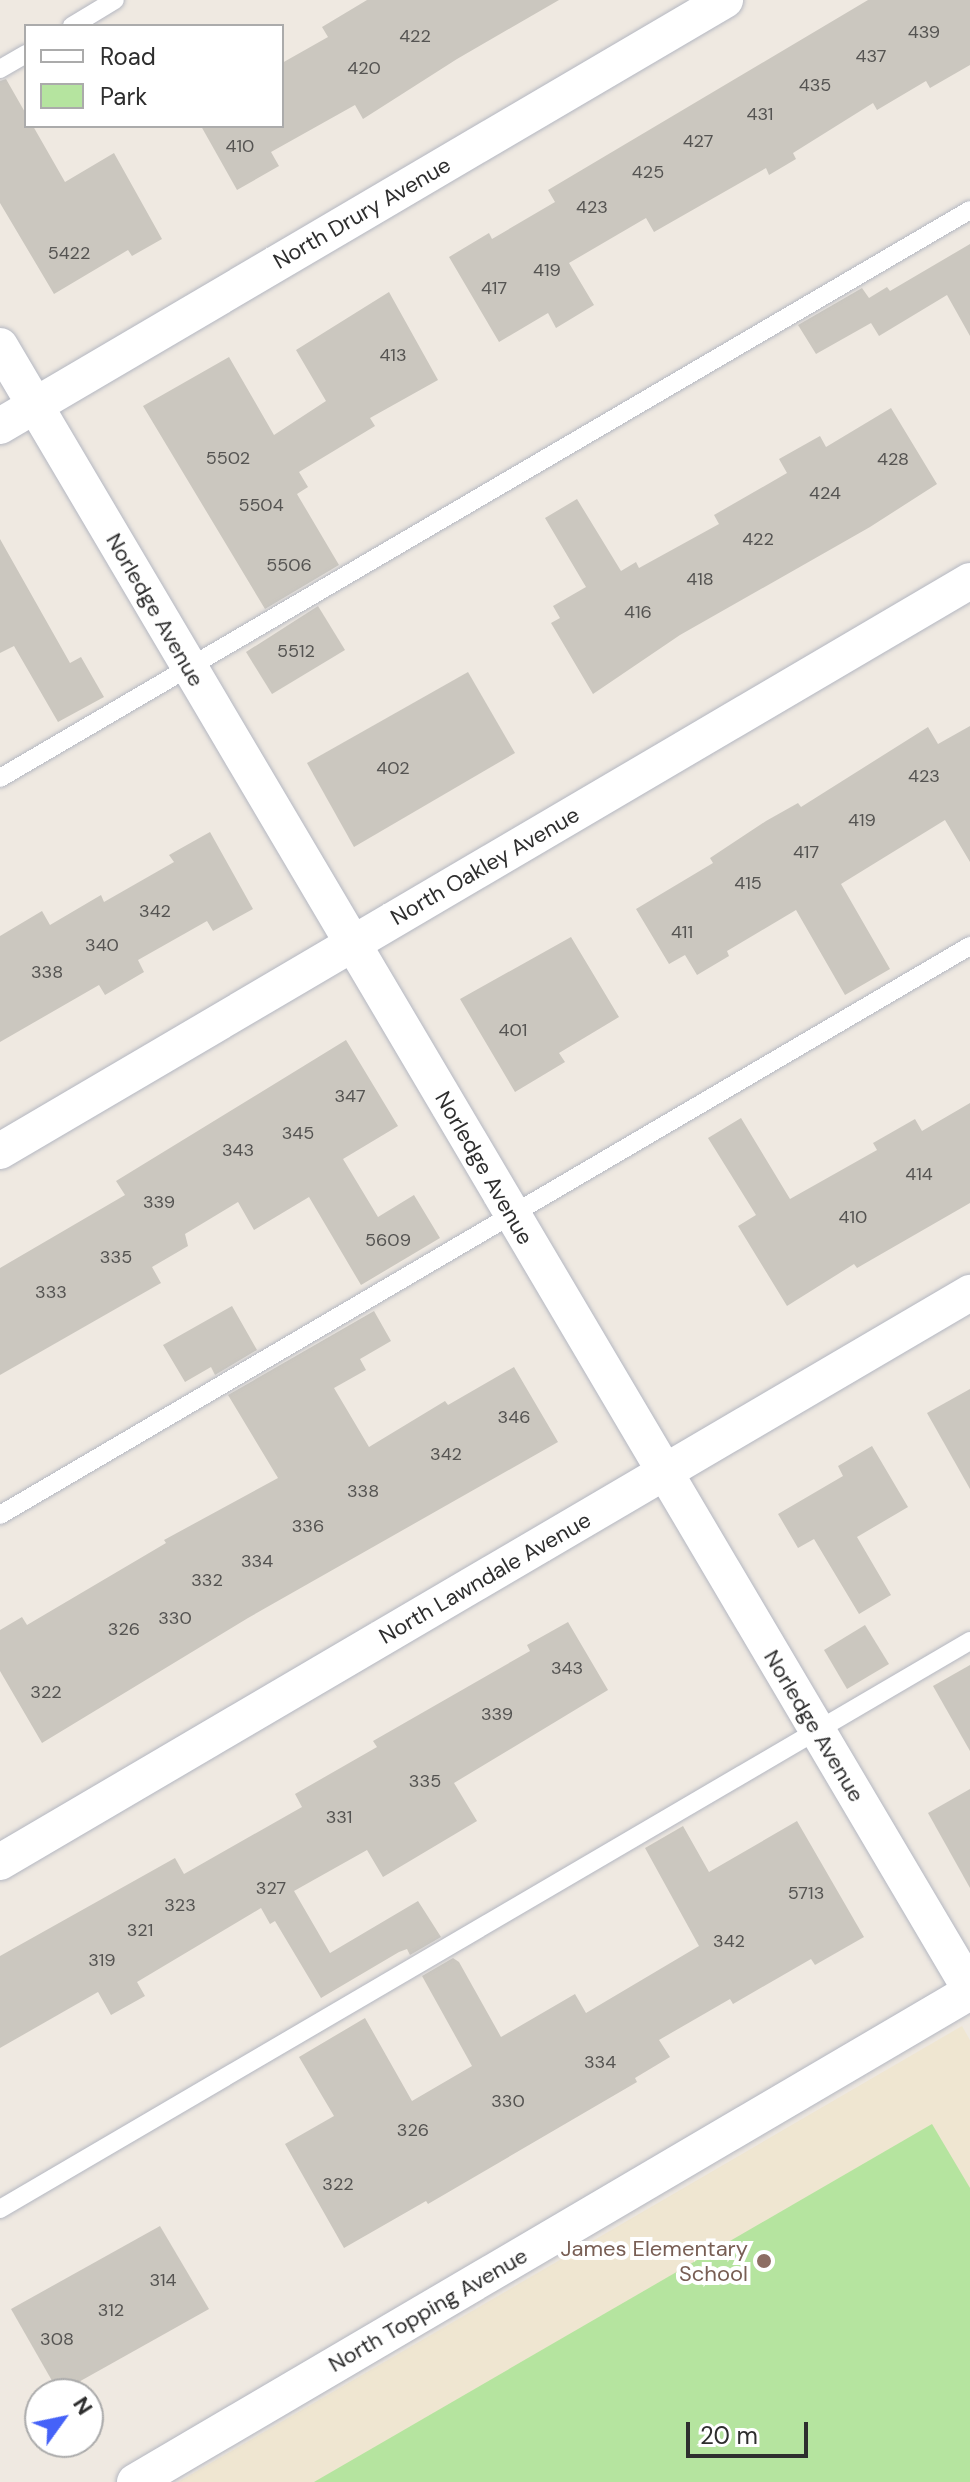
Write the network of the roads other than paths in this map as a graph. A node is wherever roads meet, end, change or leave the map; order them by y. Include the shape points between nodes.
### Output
1 (115, 0) edge
2 (725, 0) edge
3 (75, 24) edge
4 (24, 55) edge
5 (0, 69) edge
6 (970, 210) edge
7 (0, 346) edge
8 (35, 405) junction
9 (0, 426) edge
10 (970, 581) edge
11 (189, 668) junction
12 (0, 778) edge
13 (352, 943) junction
14 (970, 946) edge
15 (0, 1151) edge
16 (512, 1216) junction
17 (970, 1293) edge
18 (664, 1473) junction
19 (0, 1515) edge
20 (970, 1641) edge
21 (816, 1730) junction
22 (0, 1862) edge
23 (970, 1990) edge
24 (0, 2209) edge
25 (135, 2482) edge

1 - 3 lane
2 - 8 street, North Drury Avenue
4 - 5 lane
6 - 11 lane
7 - 8 street, Norledge Avenue
8 - 9 street, North Drury Avenue
8 - 11 street, Norledge Avenue
10 - 13 street, North Oakley Avenue
11 - 12 lane
11 - 13 street, Norledge Avenue
13 - 15 street, North Oakley Avenue
13 - 16 street, Norledge Avenue
14 - 16 lane
16 - 18 street, Norledge Avenue
16 - 19 lane
17 - 18 street, North Lawndale Avenue
18 - 21 street, Norledge Avenue
18 - 22 street, North Lawndale Avenue
20 - 21 lane
21 - 23 street, Norledge Avenue
21 - 24 lane
23 - 25 street, North Topping Avenue

